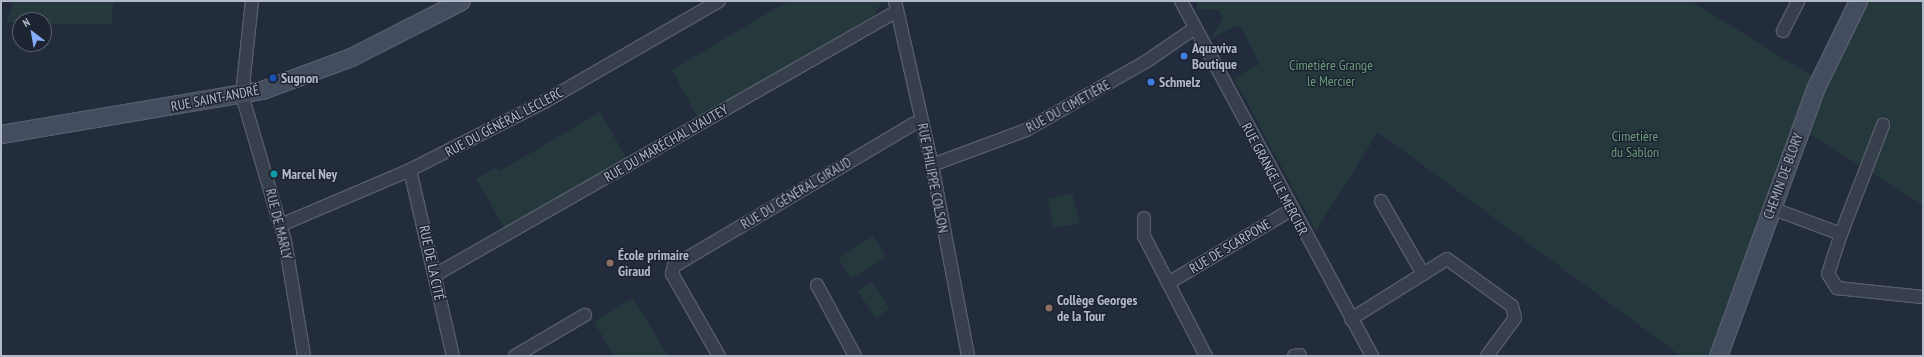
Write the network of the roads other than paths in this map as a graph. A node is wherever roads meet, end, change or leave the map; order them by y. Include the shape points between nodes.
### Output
1 (252, 1) edge
2 (461, 1) edge
3 (719, 1) edge
4 (1181, 1) edge
5 (1798, 1) edge
6 (1858, 1) edge
7 (896, 6) edge
8 (1195, 28) junction
9 (1783, 32) dead end
10 (242, 95) junction
11 (922, 122) junction
12 (1883, 125) dead end
13 (1, 134) edge
14 (932, 165) junction
15 (410, 170) junction
16 (1381, 201) dead end
17 (1772, 208) junction
18 (1291, 210) junction
19 (1144, 218) dead end
20 (281, 225) junction
21 (1841, 234) junction
22 (1423, 274) junction
23 (435, 275) junction
24 (1170, 282) junction
25 (817, 285) dead end
26 (1923, 297) edge
27 (585, 315) dead end
28 (1351, 319) junction
29 (717, 355) edge
30 (304, 356) edge
31 (453, 356) edge
32 (515, 356) edge
33 (855, 356) edge
34 (968, 356) edge
35 (1206, 356) edge
36 (1372, 356) edge
37 (1486, 356) edge
38 (1718, 356) edge

1 - 10 street
2 - 10 street, RUE SAINT-ANDRÉ via 319,71
3 - 15 street, RUE DU GÉNÉRAL LECLERC via 544,102
4 - 8 street, RUE GRANGE LE MERCIER
5 - 9 street
6 - 17 street, CHEMIN DE BLORY via 1816,87
7 - 11 street, RUE PHILIPPE COLSON
7 - 23 street, RUE DU MARÉCHAL LYAUTEY
8 - 14 street, RUE DU CIMETIÈRE via 1147,61 1026,130
8 - 18 street, RUE GRANGE LE MERCIER
10 - 13 street, RUE SAINT-ANDRÉ
10 - 20 street, RUE DE MARLY
11 - 14 street, RUE PHILIPPE COLSON
11 - 29 street, RUE DU GÉNÉRAL GIRAUD via 913,124 672,269
12 - 21 street
14 - 34 street, RUE PHILIPPE COLSON
15 - 20 street, RUE DU GÉNÉRAL LECLERC
15 - 23 street, RUE DE LA CITÉ
16 - 22 street
17 - 21 street
17 - 38 street, CHEMIN DE BLORY
18 - 24 street, RUE DE SCARPONE
18 - 28 street, RUE GRANGE LE MERCIER
19 - 24 street via 1144,236
20 - 30 street, RUE DE MARLY
21 - 26 street via 1828,274 1832,284 1841,289
22 - 28 street
22 - 37 street via 1447,259 1512,306 1515,318
23 - 31 street, RUE DE LA CITÉ
24 - 35 street
25 - 33 street
27 - 32 street
28 - 36 street, RUE GRANGE LE MERCIER

